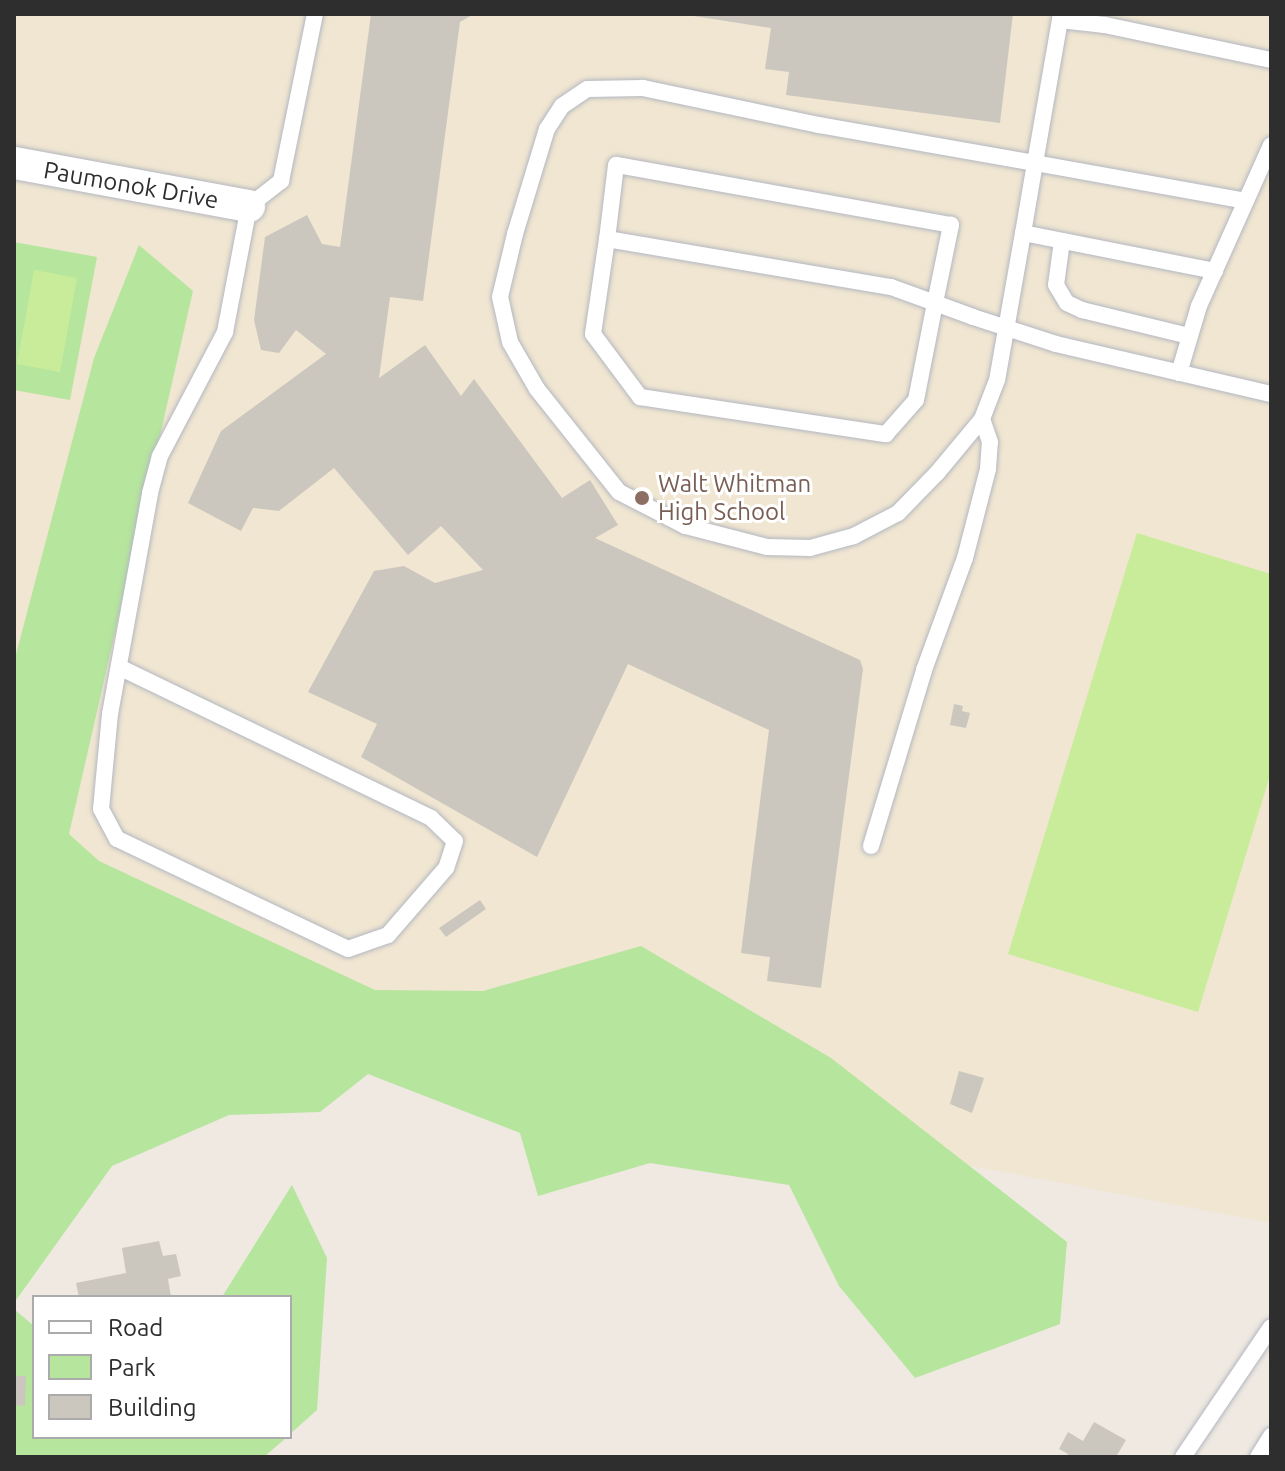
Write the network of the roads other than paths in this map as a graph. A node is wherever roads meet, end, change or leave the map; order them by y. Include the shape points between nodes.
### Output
1 (315, 14) edge
2 (1061, 17) edge
3 (1271, 60) edge
4 (1271, 145) edge
5 (14, 163) edge
6 (1035, 163) junction
7 (1246, 201) junction
8 (249, 206) junction
9 (1023, 233) junction
10 (607, 239) junction
11 (1062, 241) junction
12 (1215, 271) junction
13 (935, 303) junction
14 (1006, 328) junction
15 (1189, 336) junction
16 (1179, 373) junction
17 (1271, 394) edge
18 (982, 419) junction
19 (121, 668) junction
20 (871, 846) dead end
21 (1271, 1327) edge
22 (1271, 1436) edge
23 (1183, 1457) edge
24 (1258, 1457) edge

1 - 8 lane via 281,181
2 - 3 lane
2 - 6 lane
4 - 7 lane
5 - 8 street, Paumonok Drive
6 - 7 lane
6 - 9 lane
6 - 18 lane via 643,88 587,89 562,106 547,129 500,297 510,342 537,389 619,492 685,526 767,547 810,548 854,536 898,513
7 - 12 lane
8 - 19 lane via 225,332 160,456
9 - 11 lane
9 - 14 lane
10 - 13 lane via 891,287
10 - 13 lane via 616,165 951,225
10 - 13 lane via 593,334 640,397 886,434 916,400
11 - 12 lane
11 - 15 lane via 1056,285 1067,303
12 - 15 lane
13 - 14 lane
14 - 16 lane
14 - 18 lane via 997,380
15 - 16 lane
16 - 17 lane
18 - 20 lane via 990,442 985,484
19 - 19 lane via 110,714 101,809 117,839 348,949 388,935 446,868 455,841 431,818
21 - 23 lane
22 - 24 lane

